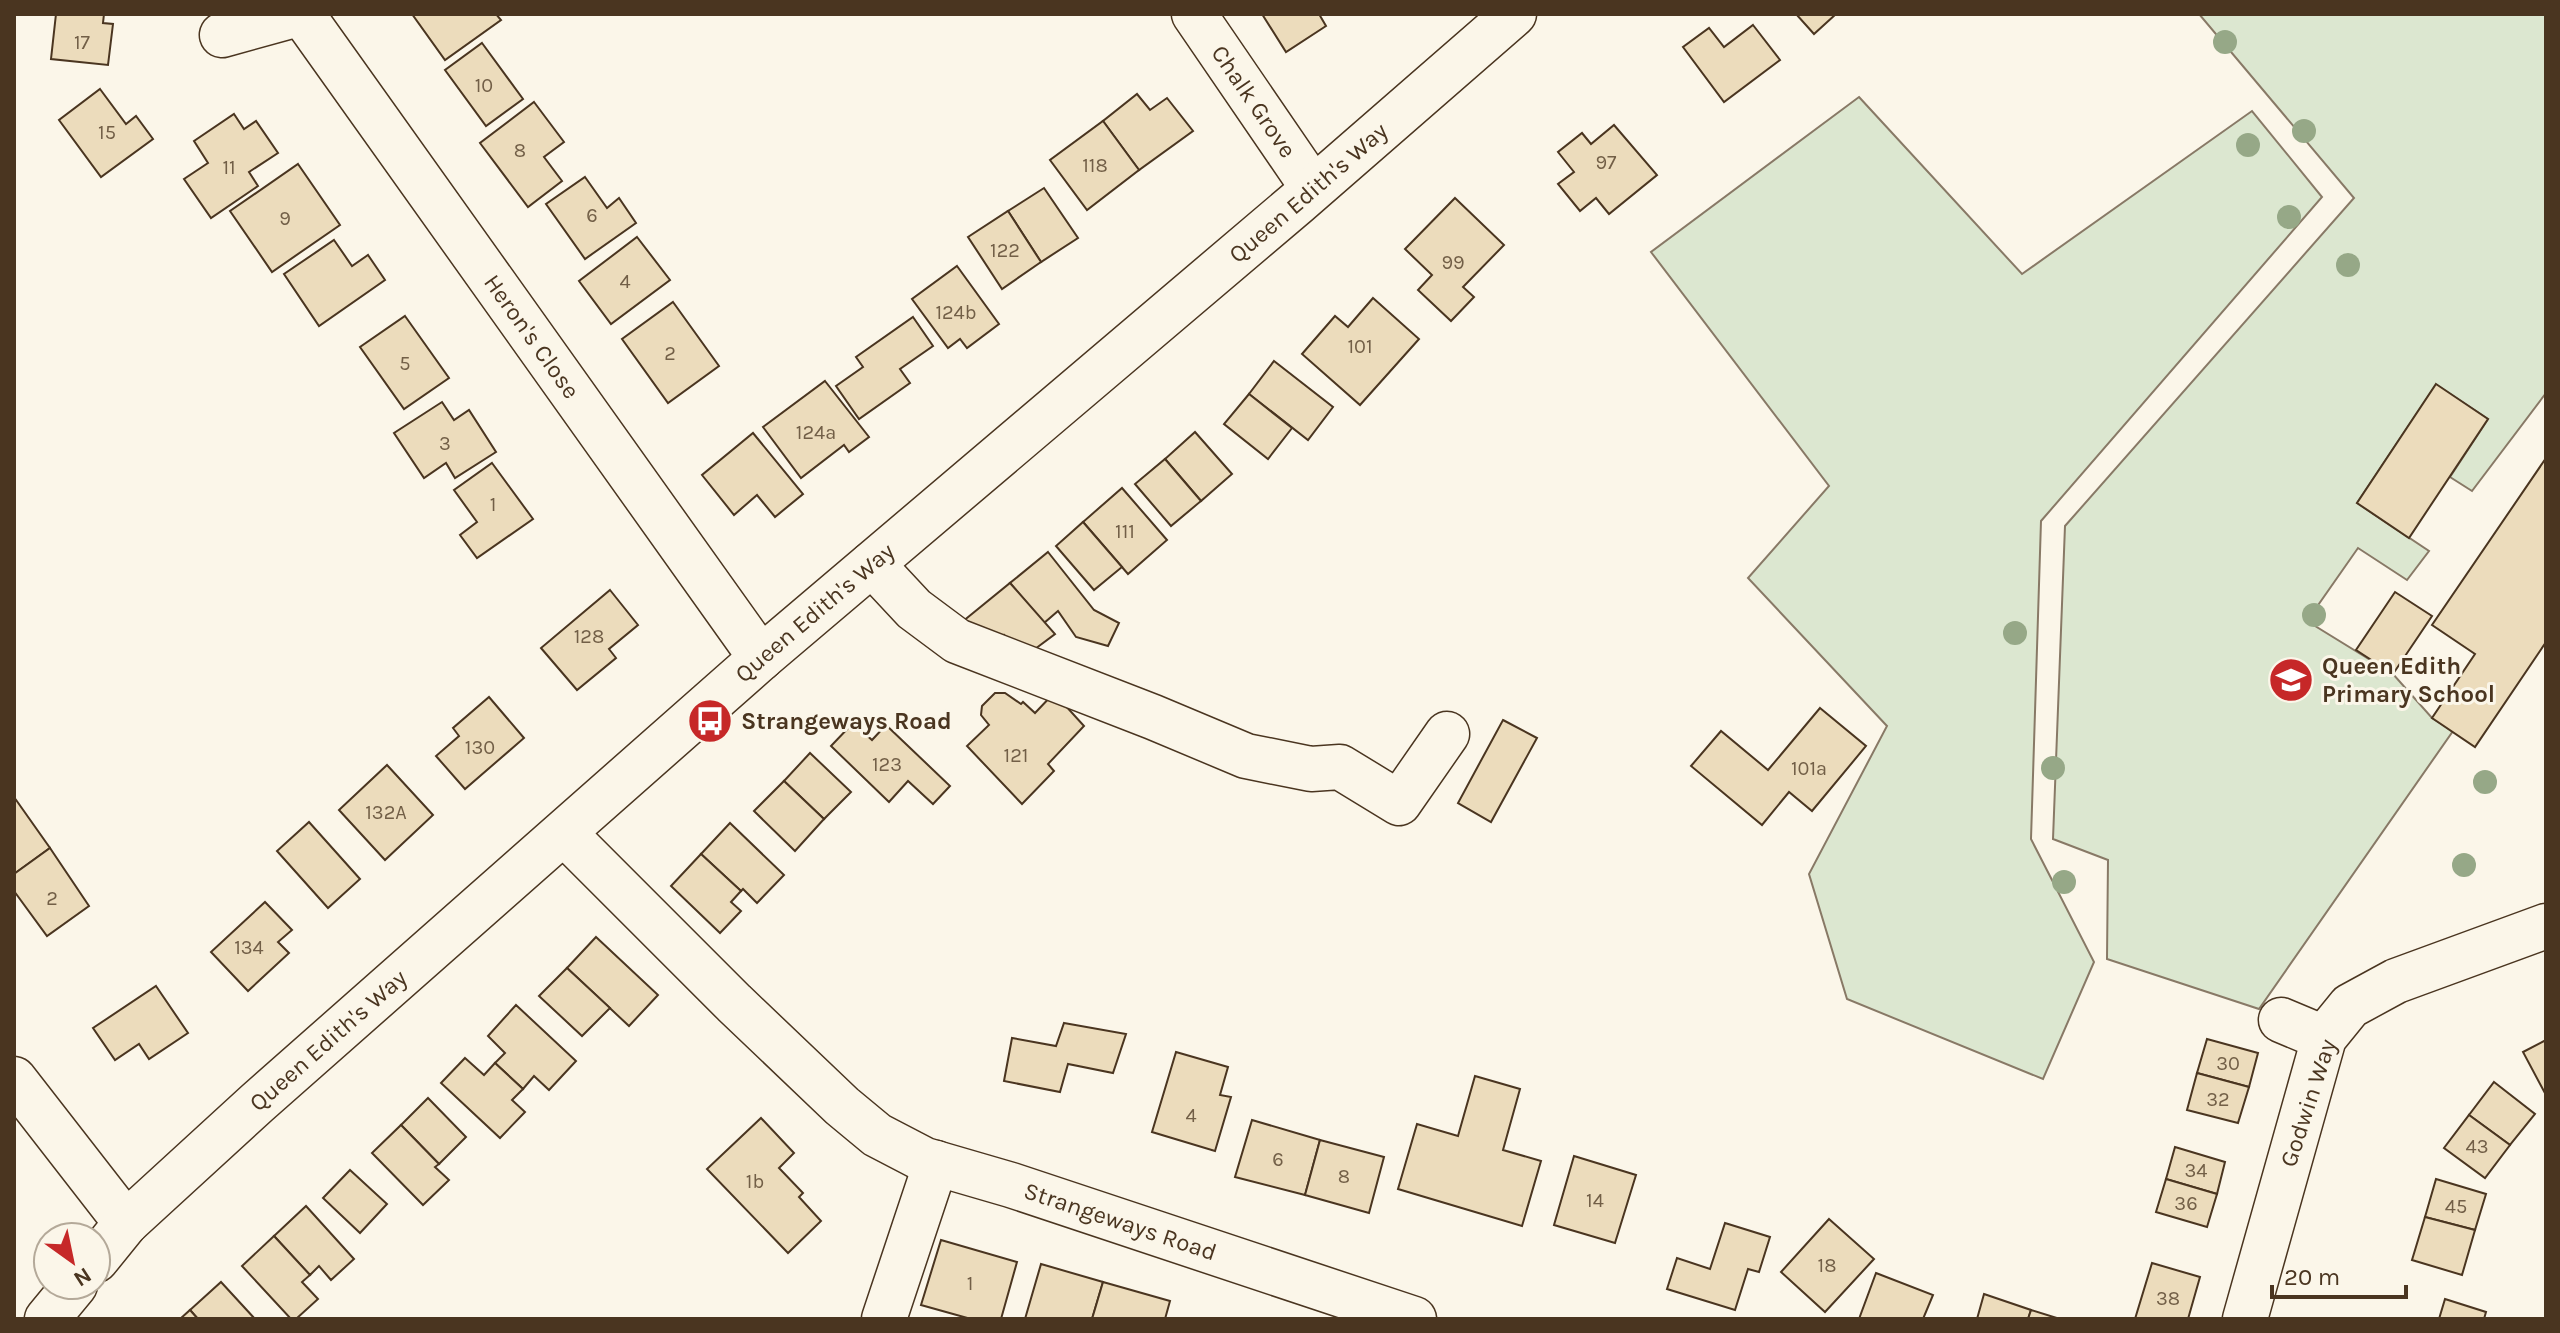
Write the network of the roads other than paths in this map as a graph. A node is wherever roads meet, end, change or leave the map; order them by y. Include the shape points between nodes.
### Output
1 (300, 14) edge
2 (1194, 14) edge
3 (1514, 14) edge
4 (222, 35) dead end
5 (1313, 188) junction
6 (872, 564) junction
7 (761, 658) junction
8 (1447, 734) dead end
9 (564, 833) junction
10 (2546, 926) edge
11 (2281, 1020) dead end
12 (2324, 1038) junction
13 (14, 1079) edge
14 (936, 1163) junction
15 (126, 1223) junction
16 (112, 1240) edge
17 (62, 1301) edge
18 (2247, 1318) edge
19 (47, 1319) edge
20 (884, 1319) edge
21 (1414, 1319) edge

1 - 4 street, Heron's Close
1 - 7 street, Heron's Close
2 - 5 street, Chalk Grove
3 - 5 street, Queen Edith's Way
5 - 6 street, Queen Edith's Way
6 - 7 street, Queen Edith's Way
6 - 8 street via 914,609 957,641 1246,756 1311,769 1340,767 1399,803
7 - 9 street, Queen Edith's Way
9 - 14 street, Strangeways Road via 842,1106 877,1135
9 - 15 street, Queen Edith's Way
10 - 12 street, Godwin Way via 2396,981 2350,1006
11 - 12 street
12 - 18 street, Godwin Way
13 - 15 street
14 - 20 street
14 - 21 street, Strangeways Road
15 - 16 street, Queen Edith's Way
17 - 19 street

